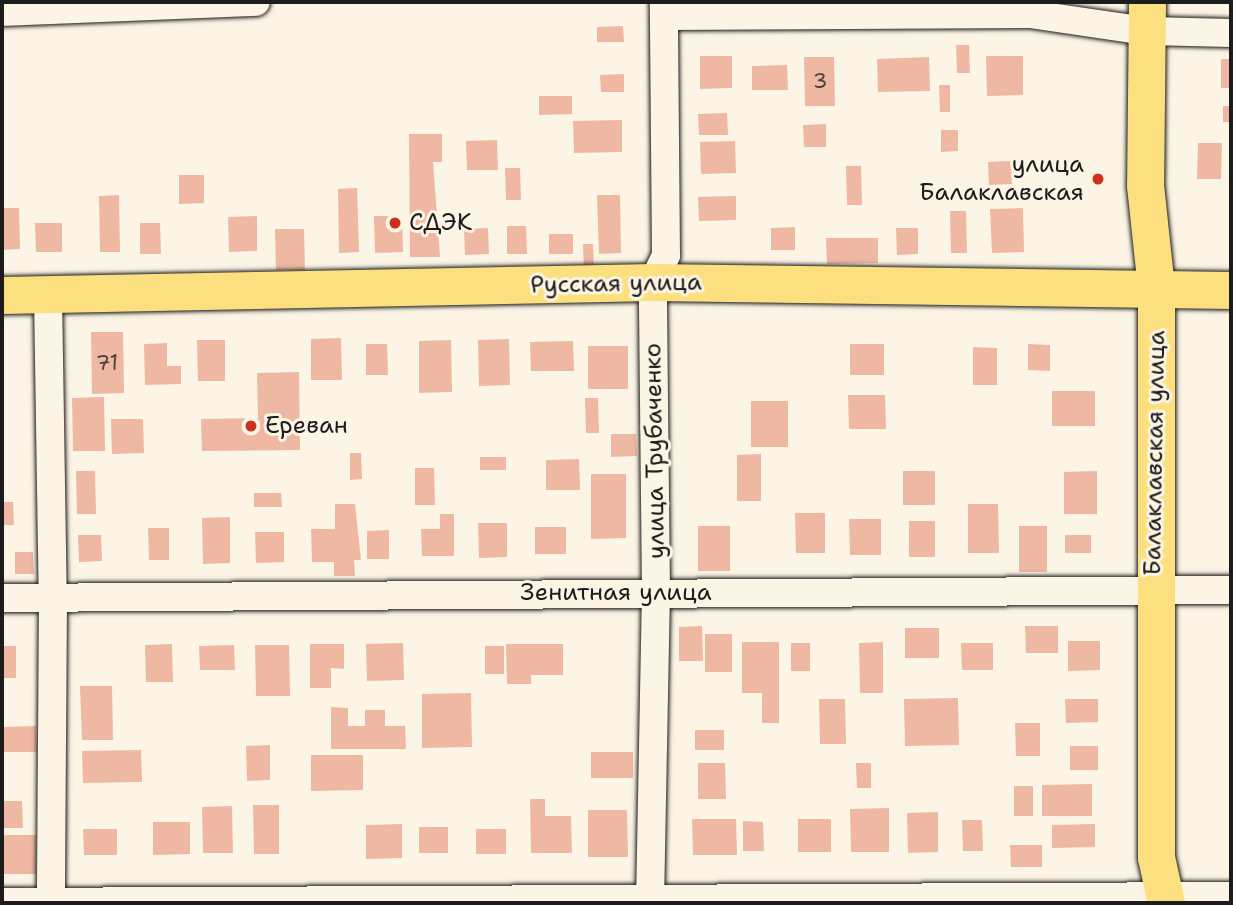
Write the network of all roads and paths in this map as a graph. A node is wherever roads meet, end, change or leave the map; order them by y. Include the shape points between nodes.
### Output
1 (256, 2) edge
2 (664, 9) edge
3 (2, 12) edge
4 (1147, 17) edge
5 (1231, 33) edge
6 (653, 282) junction
7 (1156, 288) junction
8 (1231, 290) edge
9 (2, 295) edge
10 (48, 295) junction
11 (1154, 589) junction
12 (1231, 590) edge
13 (656, 592) junction
14 (53, 597) junction
15 (2, 598) edge
16 (1231, 896) edge
17 (1165, 900) edge
18 (2, 902) edge
19 (51, 902) edge
20 (190, 902) edge
21 (650, 902) edge

1 - 3 street
2 - 4 street
2 - 6 street, улица Трубаченко via 666,255
4 - 5 street
4 - 7 main road, Балаклавская улица via 1145,185
6 - 7 main road, Русская улица
6 - 10 main road, Русская улица
6 - 13 street, улица Трубаченко
7 - 8 main road, Русская улица
7 - 11 main road, Балаклавская улица
9 - 10 main road, Русская улица
10 - 14 street
11 - 12 street, Зенитная улица
11 - 13 street, Зенитная улица
11 - 17 main road, Балаклавская улица via 1156,857
13 - 14 street, Зенитная улица
13 - 21 street, улица Трубаченко
14 - 15 street, Зенитная улица
14 - 19 street
16 - 17 street
17 - 21 street
18 - 19 street
19 - 20 street
20 - 21 street

